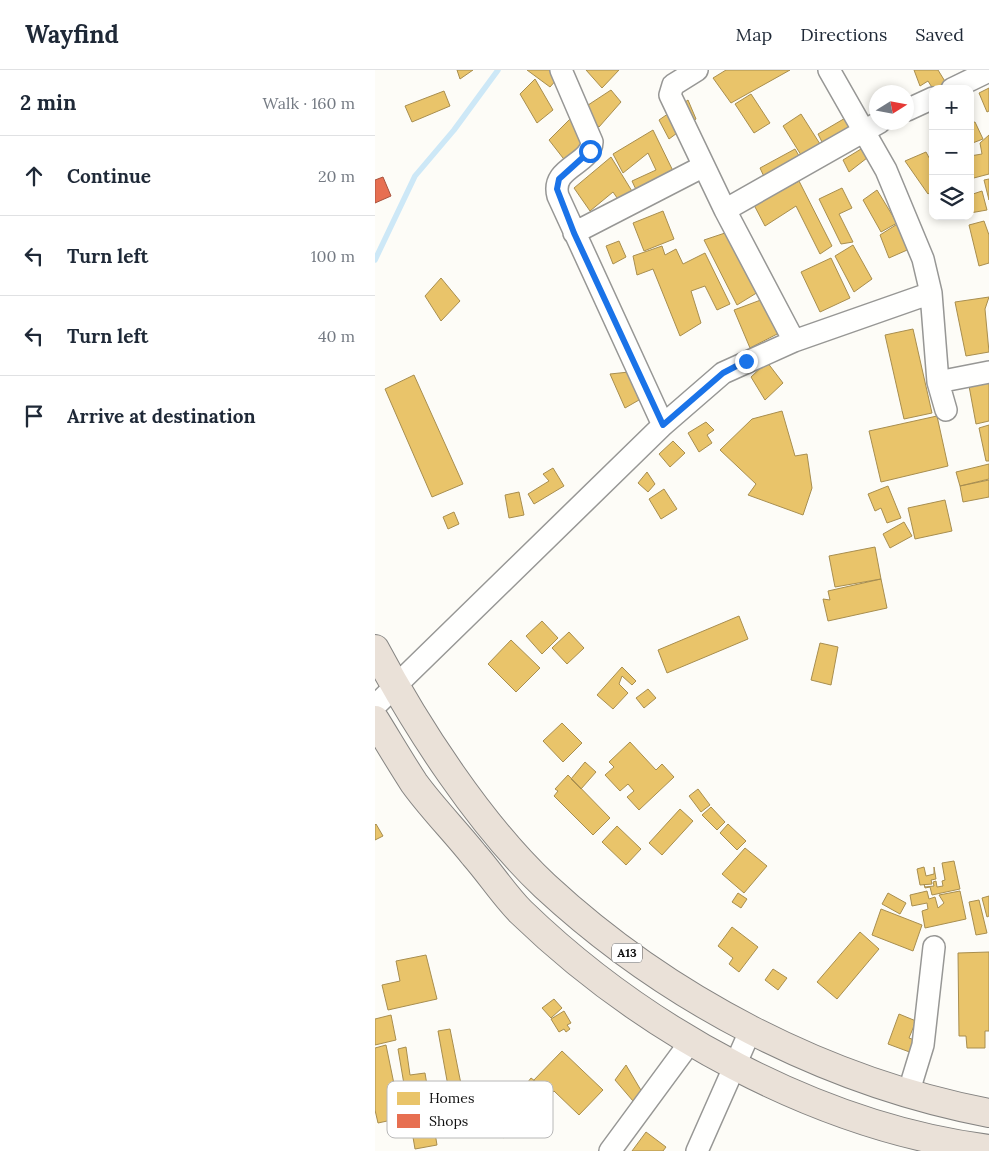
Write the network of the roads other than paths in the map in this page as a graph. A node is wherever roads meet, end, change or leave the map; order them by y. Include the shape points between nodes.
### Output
1 (561, 70) edge
2 (697, 70) edge
3 (829, 70) edge
4 (989, 71) edge
5 (960, 85) edge
6 (929, 100) edge
7 (914, 107) edge
8 (869, 122) edge
9 (869, 128) edge
10 (873, 130) edge
11 (704, 166) junction
12 (725, 210) junction
13 (574, 233) junction
14 (931, 293) junction
15 (794, 340) junction
16 (989, 372) edge
17 (938, 382) junction
18 (946, 410) dead end
19 (663, 425) junction
20 (375, 649) edge
21 (395, 686) junction
22 (375, 706) edge
23 (375, 720) edge
24 (934, 948) dead end
25 (751, 1029) junction
26 (691, 1041) junction
27 (734, 1065) junction
28 (908, 1094) junction
29 (989, 1113) edge
30 (989, 1149) edge
31 (610, 1151) edge
32 (697, 1151) edge

1 - 13 street via 592,142 590,151 557,184
2 - 11 street via 673,85 670,95
3 - 8 street
4 - 5 street
6 - 7 street
9 - 12 street
10 - 14 street via 886,170 923,259
11 - 12 street
11 - 13 street
12 - 15 street
13 - 19 street
14 - 15 street
14 - 17 street
15 - 19 street via 723,373
16 - 17 street
17 - 18 street
19 - 21 street
20 - 21 highway, A13
21 - 22 street
21 - 25 highway, A13 via 445,763 493,828 544,885 609,941 687,993
23 - 26 highway via 415,784 520,910 586,970
24 - 28 street via 923,1045
25 - 27 street
25 - 28 highway, A13 via 779,1045
26 - 27 highway
26 - 31 street
27 - 30 highway via 795,1094 870,1123 951,1144
27 - 32 street
28 - 29 highway, A13

